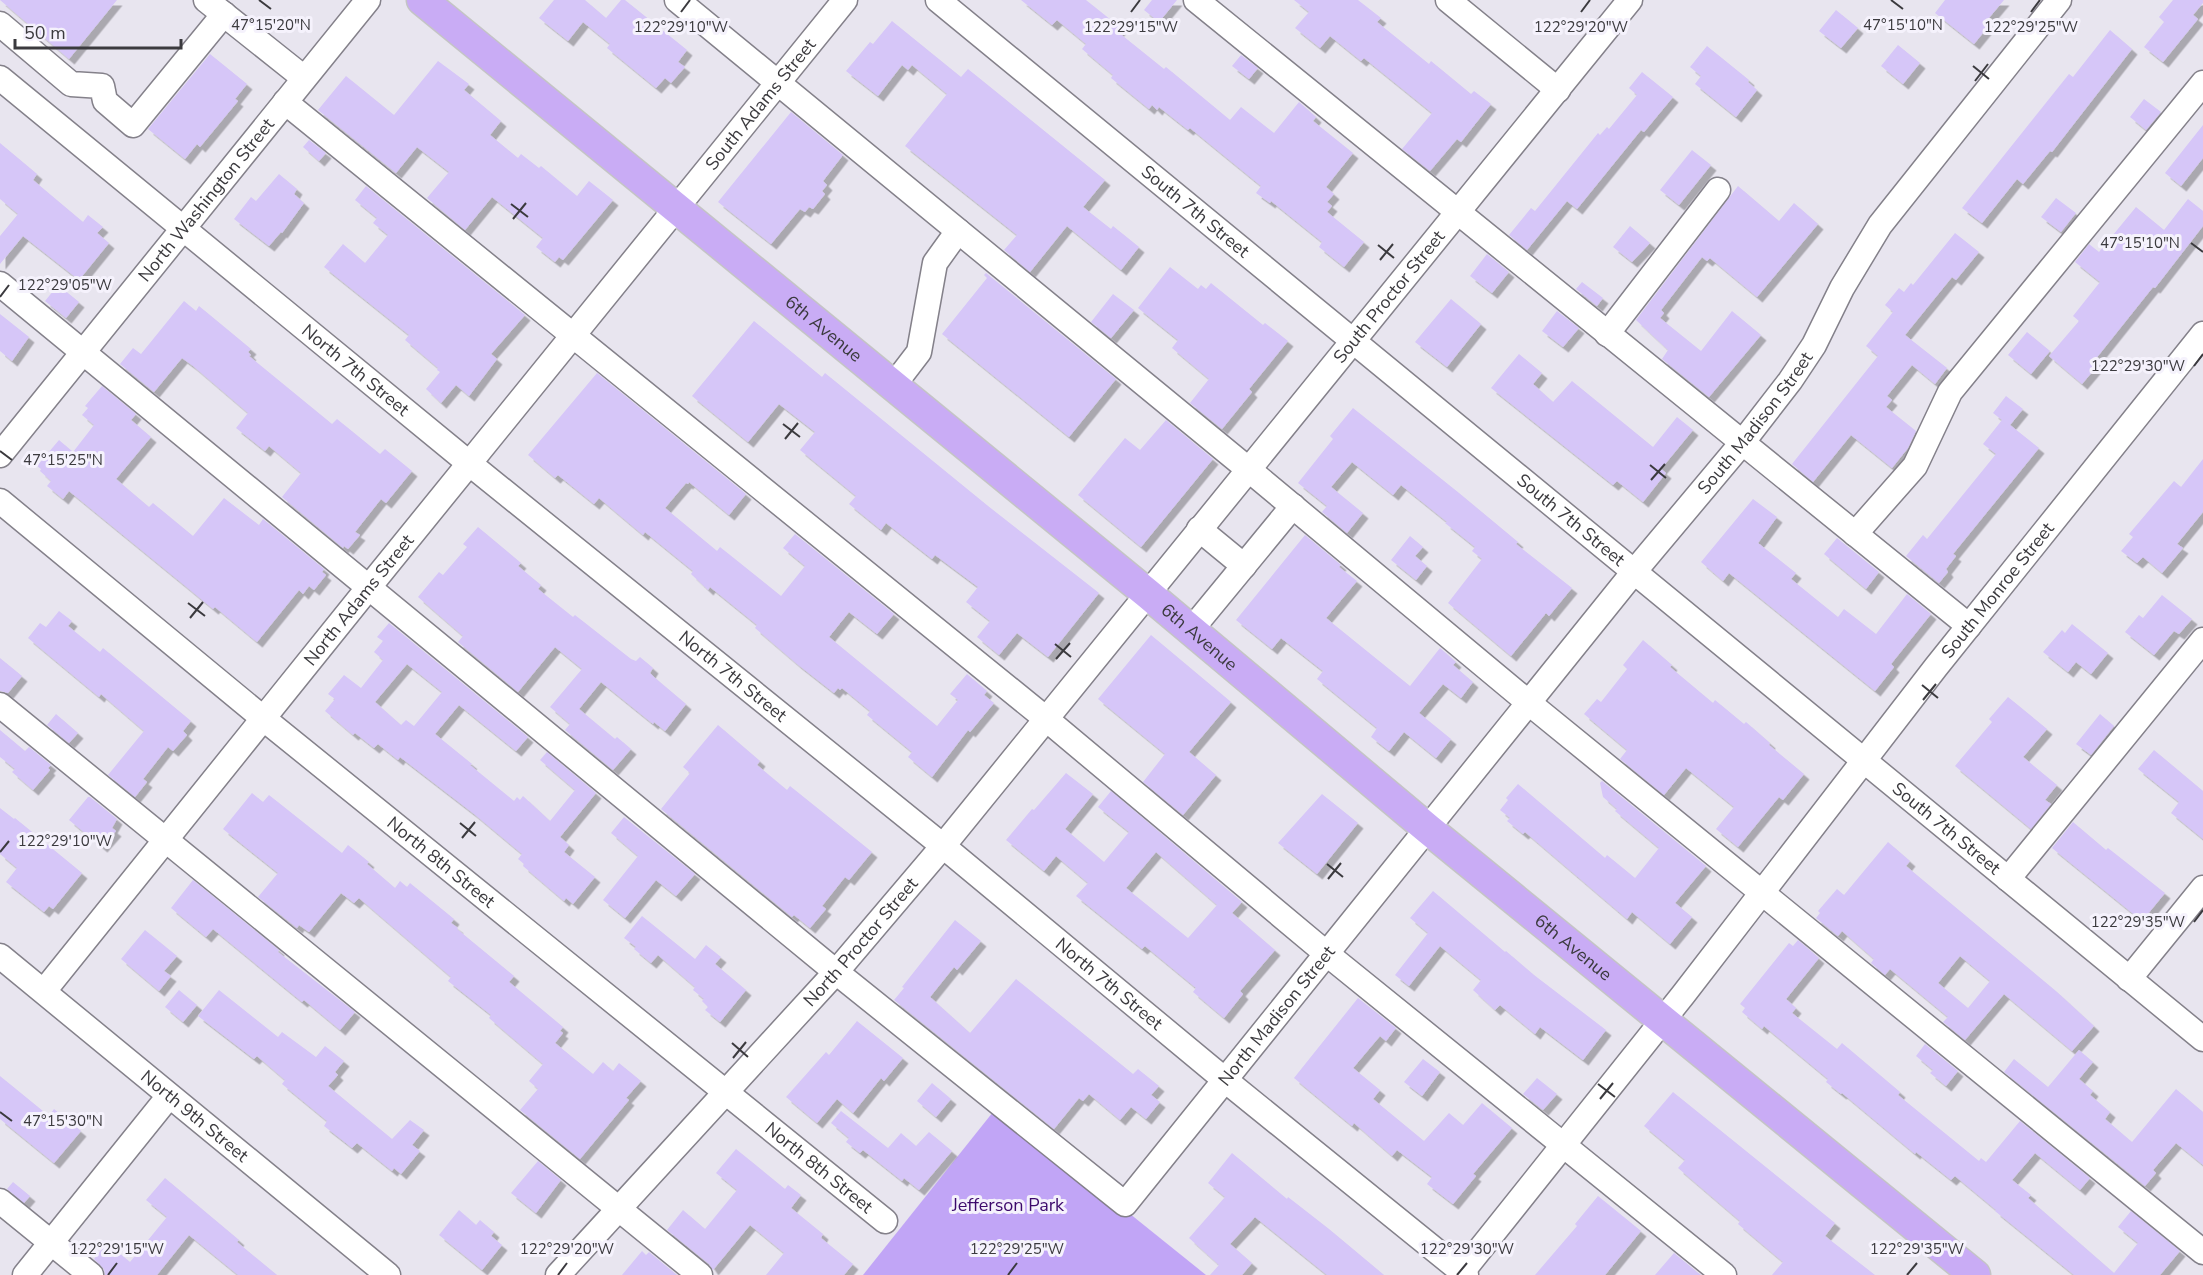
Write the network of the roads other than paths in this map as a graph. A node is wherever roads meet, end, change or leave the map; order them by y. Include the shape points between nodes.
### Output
1 (368, 0) edge
2 (422, 0) edge
3 (676, 0) edge
4 (845, 0) edge
5 (938, 0) edge
6 (1196, 0) edge
7 (1448, 0) edge
8 (1629, 0) edge
9 (2059, 0) edge
10 (215, 7) edge
11 (0, 24) edge
12 (0, 78) edge
13 (304, 78) junction
14 (778, 83) junction
15 (2203, 83) edge
16 (1558, 90) junction
17 (285, 102) junction
18 (1718, 190) dead end
19 (676, 208) junction
20 (1458, 213) junction
21 (183, 228) junction
22 (958, 231) junction
23 (0, 284) edge
24 (1607, 334) junction
25 (2203, 334) edge
26 (573, 337) junction
27 (1354, 340) junction
28 (83, 352) junction
29 (893, 386) junction
30 (1742, 443) junction
31 (0, 455) edge
32 (470, 464) junction
33 (1248, 469) junction
34 (0, 501) edge
35 (1293, 506) junction
36 (1199, 529) junction
37 (1855, 534) junction
38 (1244, 566) junction
39 (1633, 573) junction
40 (369, 587) junction
41 (1148, 594) junction
42 (1969, 627) junction
43 (1191, 630) junction
44 (2203, 640) edge
45 (1529, 703) junction
46 (0, 705) edge
47 (1045, 718) junction
48 (264, 719) junction
49 (1865, 761) junction
50 (1428, 829) junction
51 (167, 839) junction
52 (943, 846) junction
53 (2007, 879) junction
54 (2203, 888) edge
55 (1763, 892) junction
56 (1327, 954) junction
57 (0, 956) edge
58 (836, 972) junction
59 (2129, 979) junction
60 (44, 991) junction
61 (1663, 1021) junction
62 (2203, 1039) edge
63 (1225, 1080) junction
64 (726, 1092) junction
65 (169, 1096) junction
66 (1564, 1144) junction
67 (0, 1201) edge
68 (618, 1208) junction
69 (885, 1221) dead end
70 (51, 1243) junction
71 (2203, 1252) edge
72 (1464, 1274) edge
73 (25, 1275) edge
74 (91, 1275) edge
75 (388, 1275) edge
76 (558, 1275) edge
77 (700, 1275) edge
78 (1724, 1275) edge
79 (1975, 1275) edge

1 - 13 street, North Washington Street
2 - 19 main road, 6th Avenue
3 - 14 street
4 - 14 street, South Adams Street
5 - 27 street, South 7th Street
6 - 20 street
7 - 16 street
8 - 16 street, South Proctor Street
9 - 30 street, South Madison Street via 1880,225 1814,345
10 - 11 street via 133,125 105,101 102,86 71,84
10 - 13 street
12 - 21 street, North 7th Street
13 - 17 street, North Washington Street
14 - 19 street, South Adams Street
14 - 22 street
15 - 37 street via 1950,392 1915,466
16 - 20 street, South Proctor Street
17 - 21 street, North Washington Street
17 - 26 street
18 - 24 street
19 - 26 street, North Adams Street
19 - 29 main road, 6th Avenue
20 - 24 street
20 - 27 street, South Proctor Street
21 - 28 street, North Washington Street
21 - 32 street, North 7th Street
22 - 29 street via 935,262 919,352
22 - 33 street
23 - 28 street
24 - 30 street
25 - 42 street, South Monroe Street
26 - 32 street, North Adams Street
26 - 47 street
27 - 33 street, South Proctor Street
27 - 39 street, South 7th Street
28 - 31 street, North Washington Street
28 - 40 street
29 - 41 main road, 6th Avenue
30 - 37 street
30 - 39 street, South Madison Street
32 - 40 street, North Adams Street
32 - 52 street, North 7th Street
33 - 35 street
33 - 36 street, South Proctor Street
34 - 48 street, North 8th Street
35 - 38 street
35 - 45 street
36 - 38 street
36 - 41 street, South Proctor Street
37 - 42 street
38 - 43 street
39 - 45 street, South Madison Street
39 - 49 street, South 7th Street
40 - 48 street, North Adams Street
40 - 58 street
41 - 43 main road, 6th Avenue
41 - 47 street, North Proctor Street
42 - 49 street, South Monroe Street
43 - 50 main road, 6th Avenue
44 - 53 street
45 - 50 street, South Madison Street
45 - 55 street
46 - 51 street
47 - 52 street, North Proctor Street
47 - 56 street
48 - 51 street, North Adams Street
48 - 64 street, North 8th Street
49 - 53 street, South 7th Street
49 - 55 street, South Monroe Street
50 - 56 street, North Madison Street
50 - 61 main road, 6th Avenue
51 - 60 street, North Adams Street
51 - 68 street
52 - 58 street, North Proctor Street
52 - 63 street, North 7th Street
53 - 59 street, South 7th Street
54 - 59 street
55 - 61 street, South Monroe Street
55 - 71 street
56 - 63 street, North Madison Street
56 - 66 street
57 - 60 street, North 9th Street
58 - 63 street, North Madison Street via 1125,1204
58 - 64 street, North Proctor Street
59 - 62 street, South 7th Street
60 - 65 street, North 9th Street
61 - 66 street, South Monroe Street
61 - 79 main road, 6th Avenue
63 - 72 street, North 7th Street
64 - 68 street, North Proctor Street
64 - 69 street, North 8th Street
65 - 70 street
65 - 75 street, North 9th Street
66 - 72 street, South Monroe Street
66 - 78 street
67 - 70 street
68 - 76 street, North Proctor Street
68 - 77 street
70 - 73 street
70 - 74 street

